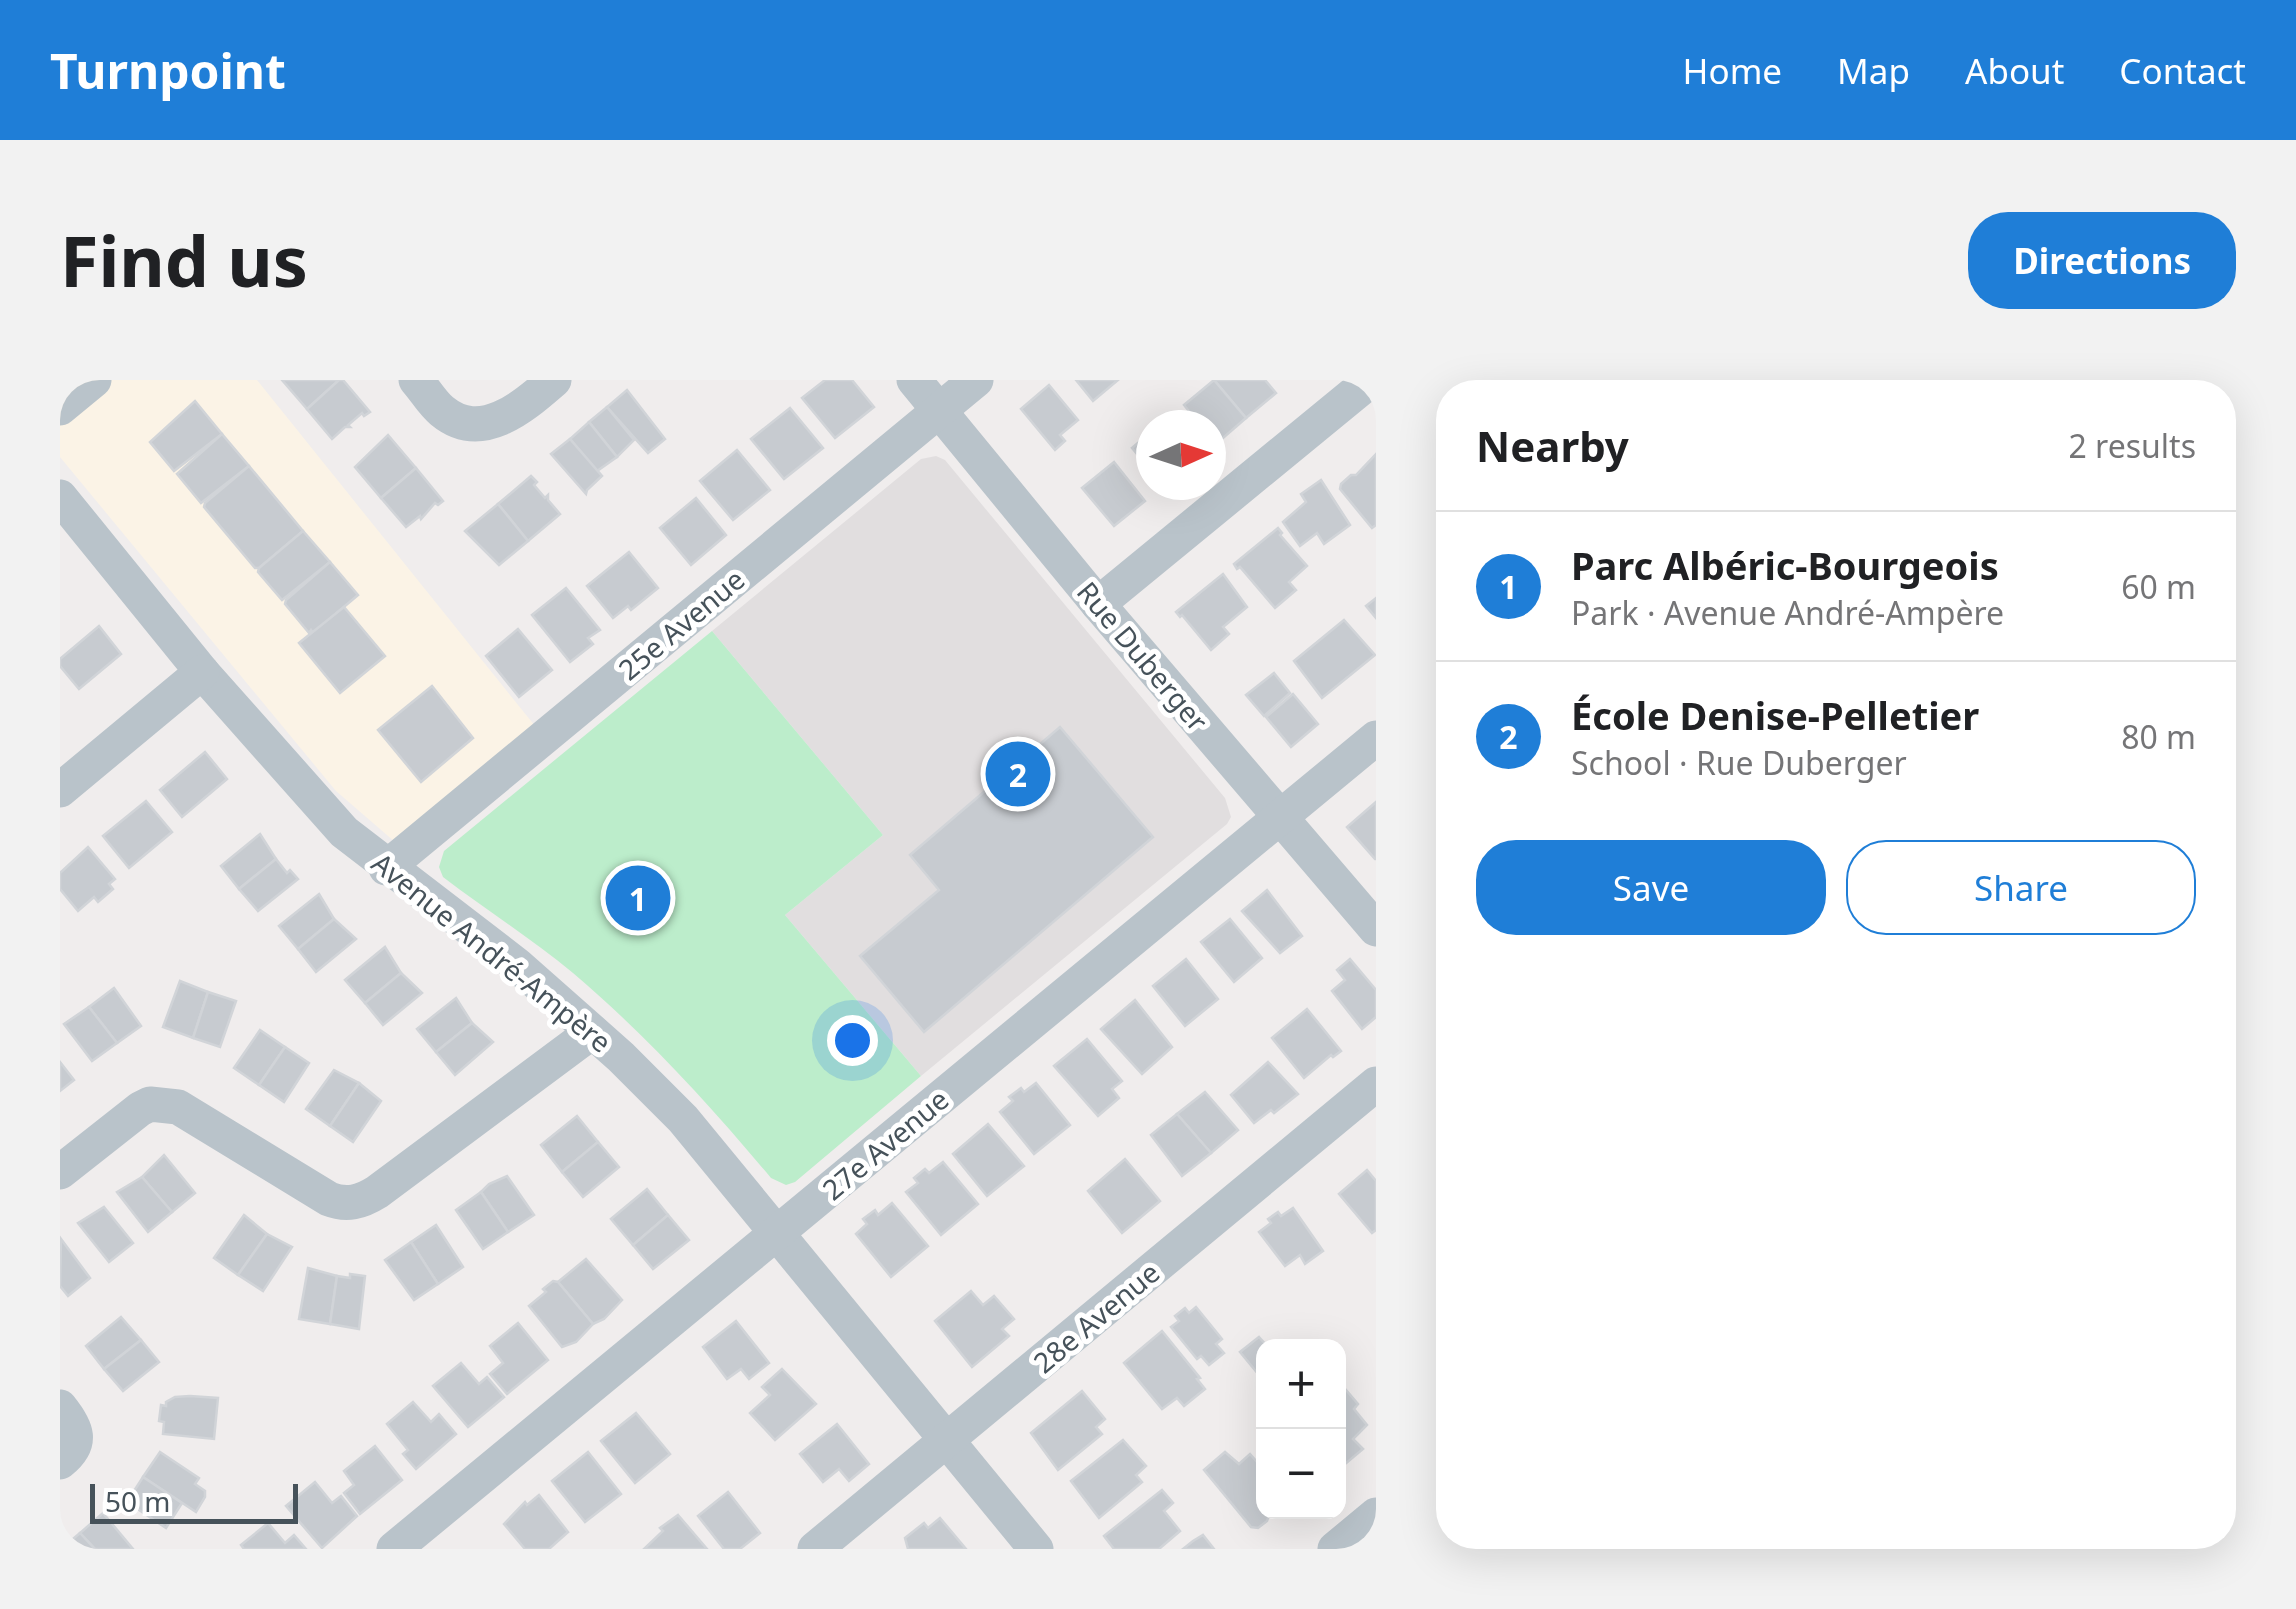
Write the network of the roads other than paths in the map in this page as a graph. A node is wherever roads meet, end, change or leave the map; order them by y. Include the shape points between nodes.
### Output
1 (94, 380) edge
2 (416, 380) edge
3 (554, 380) edge
4 (914, 380) edge
5 (976, 380) edge
6 (1372, 380) edge
7 (60, 408) edge
8 (938, 412) junction
9 (60, 498) edge
10 (1098, 604) junction
11 (202, 672) junction
12 (1376, 738) edge
13 (60, 790) edge
14 (1280, 817) junction
15 (386, 868) junction
16 (1376, 928) edge
17 (592, 1032) junction
18 (1376, 1084) edge
19 (60, 1172) edge
20 (777, 1234) junction
21 (60, 1406) edge
22 (947, 1440) junction
23 (60, 1462) edge
24 (1376, 1515) edge
25 (394, 1549) edge
26 (815, 1549) edge
27 (1036, 1549) edge
28 (1335, 1549) edge

1 - 7 street
2 - 3 street via 440,410 479,424 522,408
4 - 8 street, Rue Duberger
5 - 8 street, 25e Avenue
6 - 10 street
8 - 10 street, Rue Duberger
8 - 15 street, 25e Avenue
9 - 11 street, Avenue André-Ampère
10 - 14 street, Rue Duberger
11 - 13 street
11 - 15 street, Avenue André-Ampère via 305,792
12 - 14 street, 27e Avenue
14 - 16 street, Rue Duberger
14 - 20 street, 27e Avenue
15 - 17 street, Avenue André-Ampère via 517,965
17 - 19 street via 377,1192 353,1203 329,1199 163,1103 140,1109
17 - 20 street, Avenue André-Ampère via 682,1119
18 - 22 street, 28e Avenue
20 - 22 street, Avenue André-Ampère
20 - 25 street, 27e Avenue
21 - 23 street via 77,1440
22 - 26 street, 28e Avenue
22 - 27 street, Avenue André-Ampère
24 - 28 street

